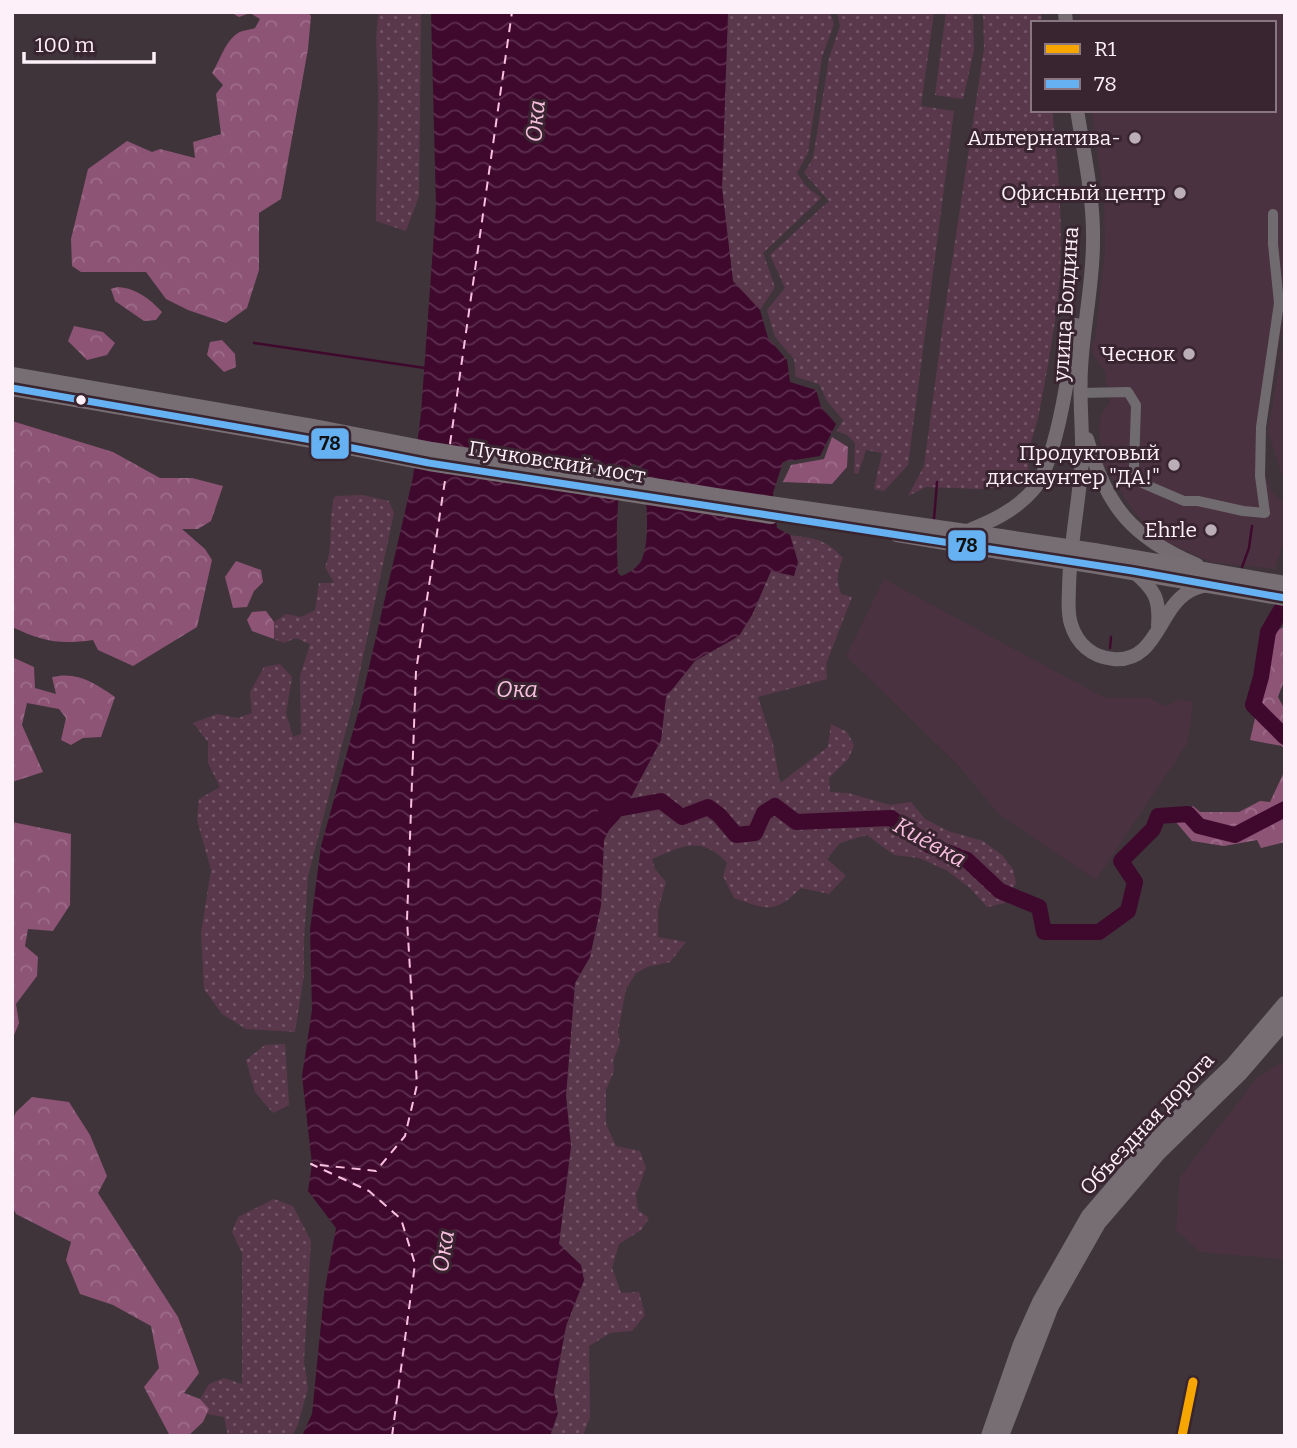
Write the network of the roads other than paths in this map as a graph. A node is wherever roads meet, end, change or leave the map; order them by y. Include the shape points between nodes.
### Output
1 (1077, 112) edge
2 (1273, 214) dead end
3 (1089, 280) junction
4 (12, 375) edge
5 (12, 388) edge
6 (1080, 393) junction
7 (196, 413) junction
8 (1081, 419) junction
9 (914, 531) junction
10 (965, 532) junction
11 (1000, 544) junction
12 (1093, 558) junction
13 (1133, 571) junction
14 (1210, 578) junction
15 (1285, 584) edge
16 (1285, 598) edge
17 (1157, 633) junction
18 (1285, 1004) edge
19 (1285, 1021) edge
20 (989, 1436) edge
21 (1002, 1436) edge

1 - 3 main road, улица Болдина via 1093,212
2 - 6 street via 1279,303 1261,427 1265,513 1184,501 1142,483 1134,468 1136,405 1128,392
3 - 6 main road, улица Болдина
3 - 10 main road via 1079,307 1050,458 1041,479 1009,512
4 - 7 highway
5 - 7 highway
6 - 8 main road, улица Болдина
7 - 9 highway, Пучковский мост
8 - 14 main road via 1095,468 1120,512 1151,543
8 - 17 main road via 1082,458 1070,555 1071,626 1088,651 1115,660 1144,650
9 - 10 highway
9 - 11 highway
10 - 11 highway
11 - 12 highway, bridge
12 - 13 highway
12 - 14 highway
13 - 14 highway
13 - 17 main road via 1157,597
14 - 15 highway
14 - 16 highway
14 - 17 main road via 1170,608
18 - 20 highway, Объездная дорога via 1089,1216 1040,1301
19 - 21 highway, Объездная дорога via 1240,1073 1158,1153 1098,1223 1051,1306

